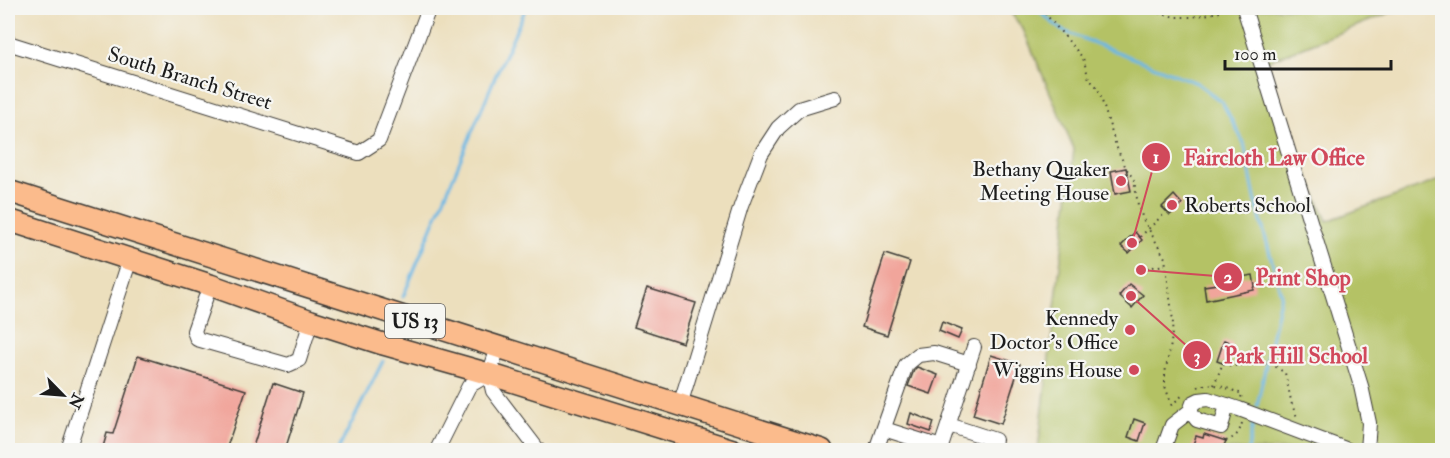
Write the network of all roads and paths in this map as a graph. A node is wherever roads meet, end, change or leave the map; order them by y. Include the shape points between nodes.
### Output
1 (429, 8) edge
2 (1142, 8) edge
3 (1226, 8) edge
4 (1244, 8) edge
5 (1043, 9) edge
6 (8, 43) edge
7 (835, 98) dead end
8 (8, 191) edge
9 (1166, 212) dead end
10 (8, 220) edge
11 (1149, 229) junction
12 (1140, 237) dead end
13 (130, 259) junction
14 (1165, 264) junction
15 (1147, 268) dead end
16 (210, 285) junction
17 (311, 321) junction
18 (974, 347) dead end
19 (498, 348) junction
20 (969, 364) junction
21 (489, 374) junction
22 (1214, 385) dead end
23 (680, 405) junction
24 (1227, 405) junction
25 (1185, 415) junction
26 (949, 425) junction
27 (884, 429) junction
28 (1295, 430) junction
29 (995, 440) dead end
30 (940, 449) edge
31 (68, 450) edge
32 (437, 450) edge
33 (538, 450) edge
34 (733, 450) edge
35 (822, 450) edge
36 (876, 450) edge
37 (1162, 450) edge
38 (1348, 450) edge
39 (1367, 450) edge

1 - 6 street, South Branch Street via 379,140 359,153
2 - 3 path via 1176,17
4 - 39 street via 1361,386 1369,423
5 - 11 path via 1083,58 1089,79 1098,88
7 - 23 street via 798,109 778,128 762,154 741,206
8 - 19 highway, US 13
9 - 11 path
10 - 13 highway, US 13
11 - 12 path
11 - 14 path
13 - 16 highway, US 13
13 - 31 street
14 - 15 path
14 - 25 path via 1173,321 1165,386 1172,407
16 - 17 highway, US 13
16 - 17 street via 194,331 197,339 288,365 299,360
17 - 21 highway, US 13
18 - 20 street
19 - 21 street
19 - 23 highway, US 13
20 - 26 street
20 - 27 street via 934,353 918,355 906,365
21 - 32 street via 469,386
21 - 33 street via 493,391
21 - 34 highway, US 13
22 - 28 path via 1223,363 1270,363 1285,373 1296,416
23 - 35 highway, US 13
24 - 25 street via 1200,400
24 - 25 street via 1221,427
24 - 28 street
25 - 37 street via 1172,425
26 - 29 street
26 - 30 street
27 - 30 street
27 - 36 street
28 - 38 street

